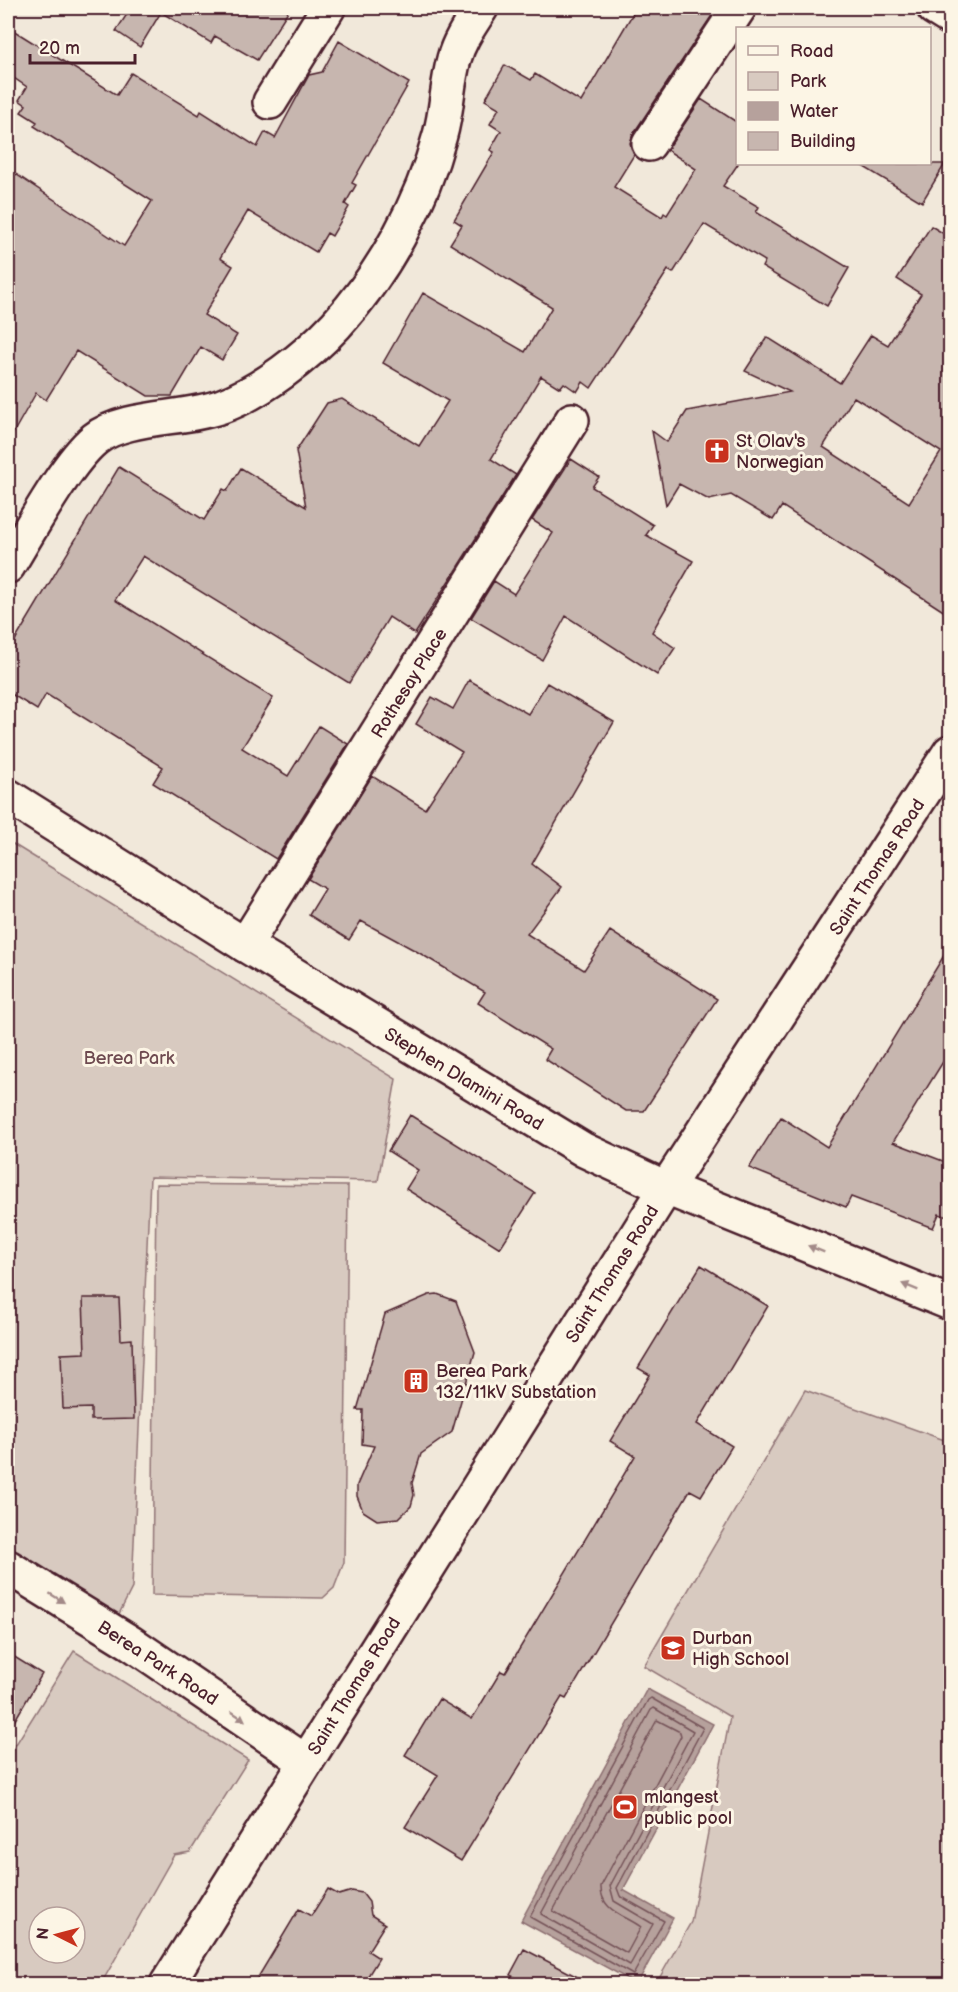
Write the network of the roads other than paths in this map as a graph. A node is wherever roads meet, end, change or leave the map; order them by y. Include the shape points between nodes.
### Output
1 (328, 8) edge
2 (482, 8) edge
3 (739, 8) edge
4 (934, 8) edge
5 (951, 18) edge
6 (270, 102) dead end
7 (649, 144) dead end
8 (572, 420) dead end
9 (8, 566) edge
10 (951, 752) edge
11 (8, 796) edge
12 (245, 945) junction
13 (666, 1188) junction
14 (951, 1303) edge
15 (8, 1567) edge
16 (306, 1762) junction
17 (167, 1984) edge

1 - 6 street
2 - 9 street via 464,34 454,58 440,135 422,186 371,283 335,326 256,391 221,407 171,419 142,420 96,439 75,461
3 - 7 street
4 - 5 street
8 - 12 street, Rothesay Place
10 - 13 street, Saint Thomas Road
11 - 12 street, Stephen Dlamini Road
12 - 13 street, Stephen Dlamini Road via 574,1144
14 -> 13 street, Stephen Dlamini Road
13 - 16 street, Saint Thomas Road
15 -> 16 street, Berea Park Road via 131,1643
16 - 17 street, Saint Thomas Road

